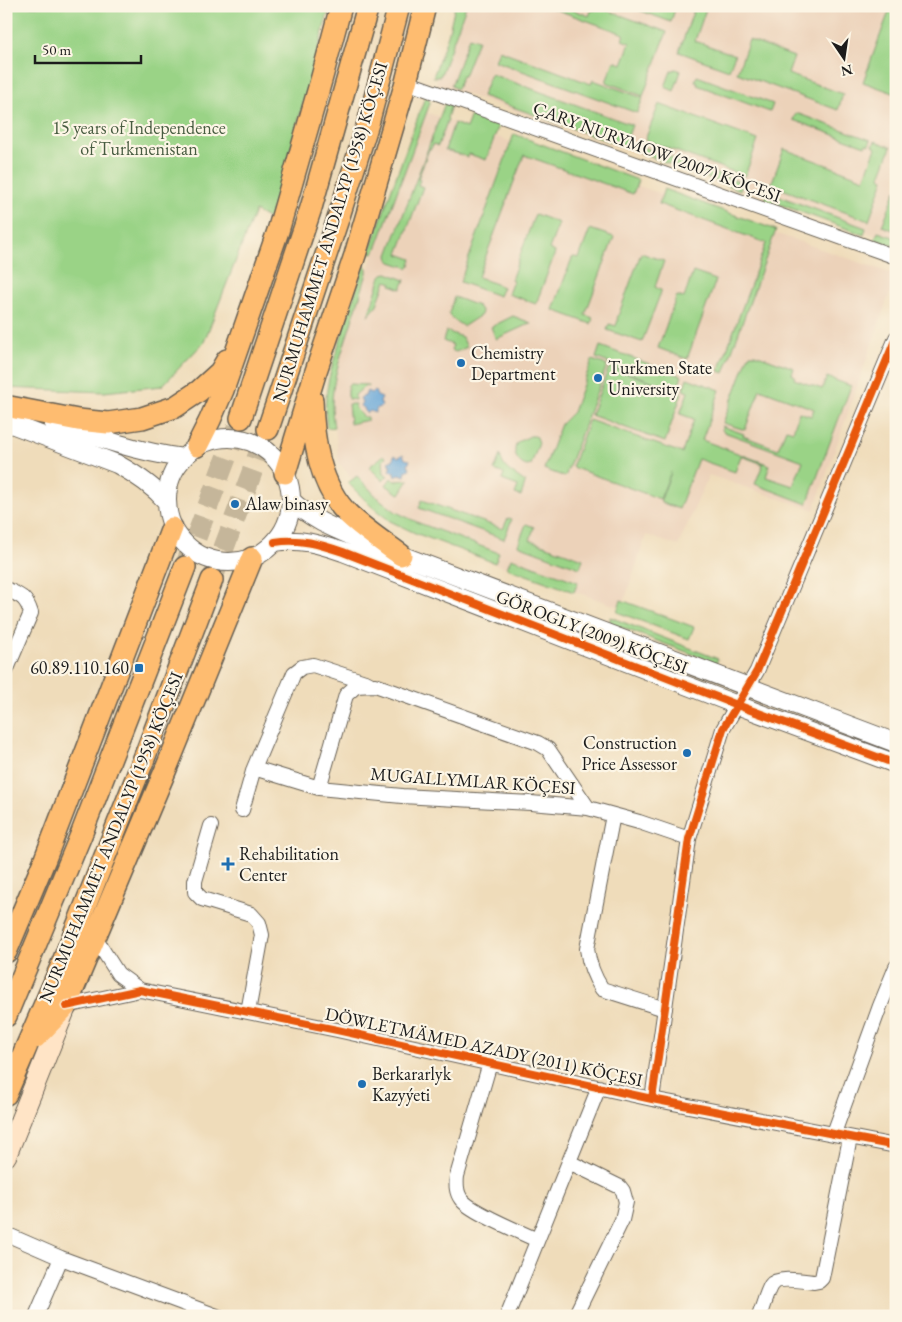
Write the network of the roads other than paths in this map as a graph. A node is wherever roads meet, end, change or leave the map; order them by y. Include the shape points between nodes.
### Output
1 (341, 6) edge
2 (368, 6) edge
3 (398, 6) edge
4 (425, 6) edge
5 (406, 82) junction
6 (896, 257) edge
7 (242, 336) junction
8 (896, 338) edge
9 (315, 374) junction
10 (7, 411) edge
11 (241, 418) tunnel mouth
12 (268, 429) tunnel mouth
13 (190, 452) junction
14 (285, 473) junction
15 (292, 500) junction
16 (166, 501) junction
17 (172, 528) junction
18 (275, 542) junction
19 (401, 555) junction
20 (252, 558) junction
21 (185, 567) tunnel mouth
22 (212, 580) tunnel mouth
23 (6, 589) edge
24 (6, 671) edge
25 (375, 685) junction
26 (748, 687) junction
27 (737, 705) junction
28 (896, 743) edge
29 (896, 764) edge
30 (254, 768) junction
31 (319, 788) junction
32 (588, 808) junction
33 (242, 810) dead end
34 (612, 815) junction
35 (211, 826) dead end
36 (82, 835) junction
37 (689, 839) junction
38 (104, 856) junction
39 (45, 859) junction
40 (6, 922) edge
41 (95, 938) junction
42 (6, 952) edge
43 (896, 967) edge
44 (140, 990) junction
45 (66, 1006) junction
46 (665, 1009) junction
47 (248, 1012) junction
48 (6, 1016) edge
49 (24, 1049) junction
50 (490, 1063) junction
51 (599, 1087) junction
52 (6, 1094) edge
53 (652, 1099) junction
54 (834, 1134) junction
55 (850, 1138) junction
56 (896, 1146) edge
57 (6, 1156) edge
58 (569, 1162) junction
59 (6, 1234) edge
60 (537, 1240) junction
61 (61, 1258) junction
62 (36, 1316) edge
63 (217, 1316) edge
64 (507, 1316) edge
65 (575, 1316) edge
66 (759, 1316) edge

1 - 7 main road via 278,231
2 - 11 main road, NURMUHAMMET ANDALYP (1958) KÖÇESI via 311,208
3 - 12 main road, NURMUHAMMET ANDALYP (1958) KÖÇESI via 340,213
4 - 5 main road
5 - 6 street, ÇARY NURYMOW (2007) KÖÇESI
5 - 9 main road via 355,255
7 - 10 main road via 220,372 199,391 175,407 142,418 108,423
7 - 13 main road via 210,420
8 - 26 street
9 - 14 main road
9 - 19 main road via 312,400 314,433 319,461 328,484 348,514
10 - 13 street via 161,455
10 - 16 street via 130,471
13 - 14 street via 206,442 233,438 251,442 268,451
13 - 16 street via 172,474
14 - 15 street
15 - 18 street via 289,518
15 - 19 street, GÖROGLY (2009) KÖÇESI via 333,529
16 - 17 street
17 - 20 street via 198,555 215,561 234,562
17 - 39 main road
18 - 20 street
18 - 27 street, GÖROGLY (2009) KÖÇESI via 301,541 343,552
19 - 26 street, GÖROGLY (2009) KÖÇESI
20 - 41 main road
21 - 36 main road, NURMUHAMMET ANDALYP (1958) KÖÇESI
22 - 38 main road, NURMUHAMMET ANDALYP (1958) KÖÇESI
23 - 24 street via 23,597 31,613
25 - 30 street via 312,665 302,667 294,673
25 - 31 street via 356,686 346,695
25 - 32 street via 538,743 548,749
26 - 27 street
26 - 28 street, GÖROGLY (2009) KÖÇESI
27 - 29 street, GÖROGLY (2009) KÖÇESI
27 - 37 street via 723,729
30 - 31 street, MUGALLYMLAR KÖÇESI
30 - 33 street
31 - 32 street, MUGALLYMLAR KÖÇESI
32 - 34 street, MUGALLYMLAR KÖÇESI
34 - 37 street, MUGALLYMLAR KÖÇESI
34 - 46 street via 587,949 588,961 602,989
35 - 47 street via 195,881 195,892 202,899 251,914 259,923 262,935
36 - 39 main road
36 - 48 main road, NURMUHAMMET ANDALYP (1958) KÖÇESI
37 - 46 street
38 - 41 main road
38 - 49 main road, NURMUHAMMET ANDALYP (1958) KÖÇESI via 60,969
39 - 40 street
39 - 42 main road
41 - 44 street, NURMUHAMMET ANDALYP (1958) KÖÇESI via 118,974
41 - 45 main road
43 - 54 street
44 - 45 street, DÖWLETMÄMED AZADY (2011) KÖÇESI
44 - 47 street, DÖWLETMÄMED AZADY (2011) KÖÇESI
45 - 49 main road
45 - 57 main road
46 - 53 street
47 - 50 street, DÖWLETMÄMED AZADY (2011) KÖÇESI
49 - 52 main road, NURMUHAMMET ANDALYP (1958) KÖÇESI
50 - 51 street, DÖWLETMÄMED AZADY (2011) KÖÇESI
50 - 60 street via 456,1189 460,1199 472,1210
51 - 53 street, DÖWLETMÄMED AZADY (2011) KÖÇESI
51 - 58 street
53 - 54 street, DÖWLETMÄMED AZADY (2011) KÖÇESI
54 - 55 street, DÖWLETMÄMED AZADY (2011) KÖÇESI
55 - 56 street, DÖWLETMÄMED AZADY (2011) KÖÇESI
55 - 66 street via 822,1278 814,1282 775,1282
58 - 60 street
58 - 65 street via 620,1186 626,1202 622,1220
59 - 61 street
60 - 64 street
61 - 62 street
61 - 63 street

